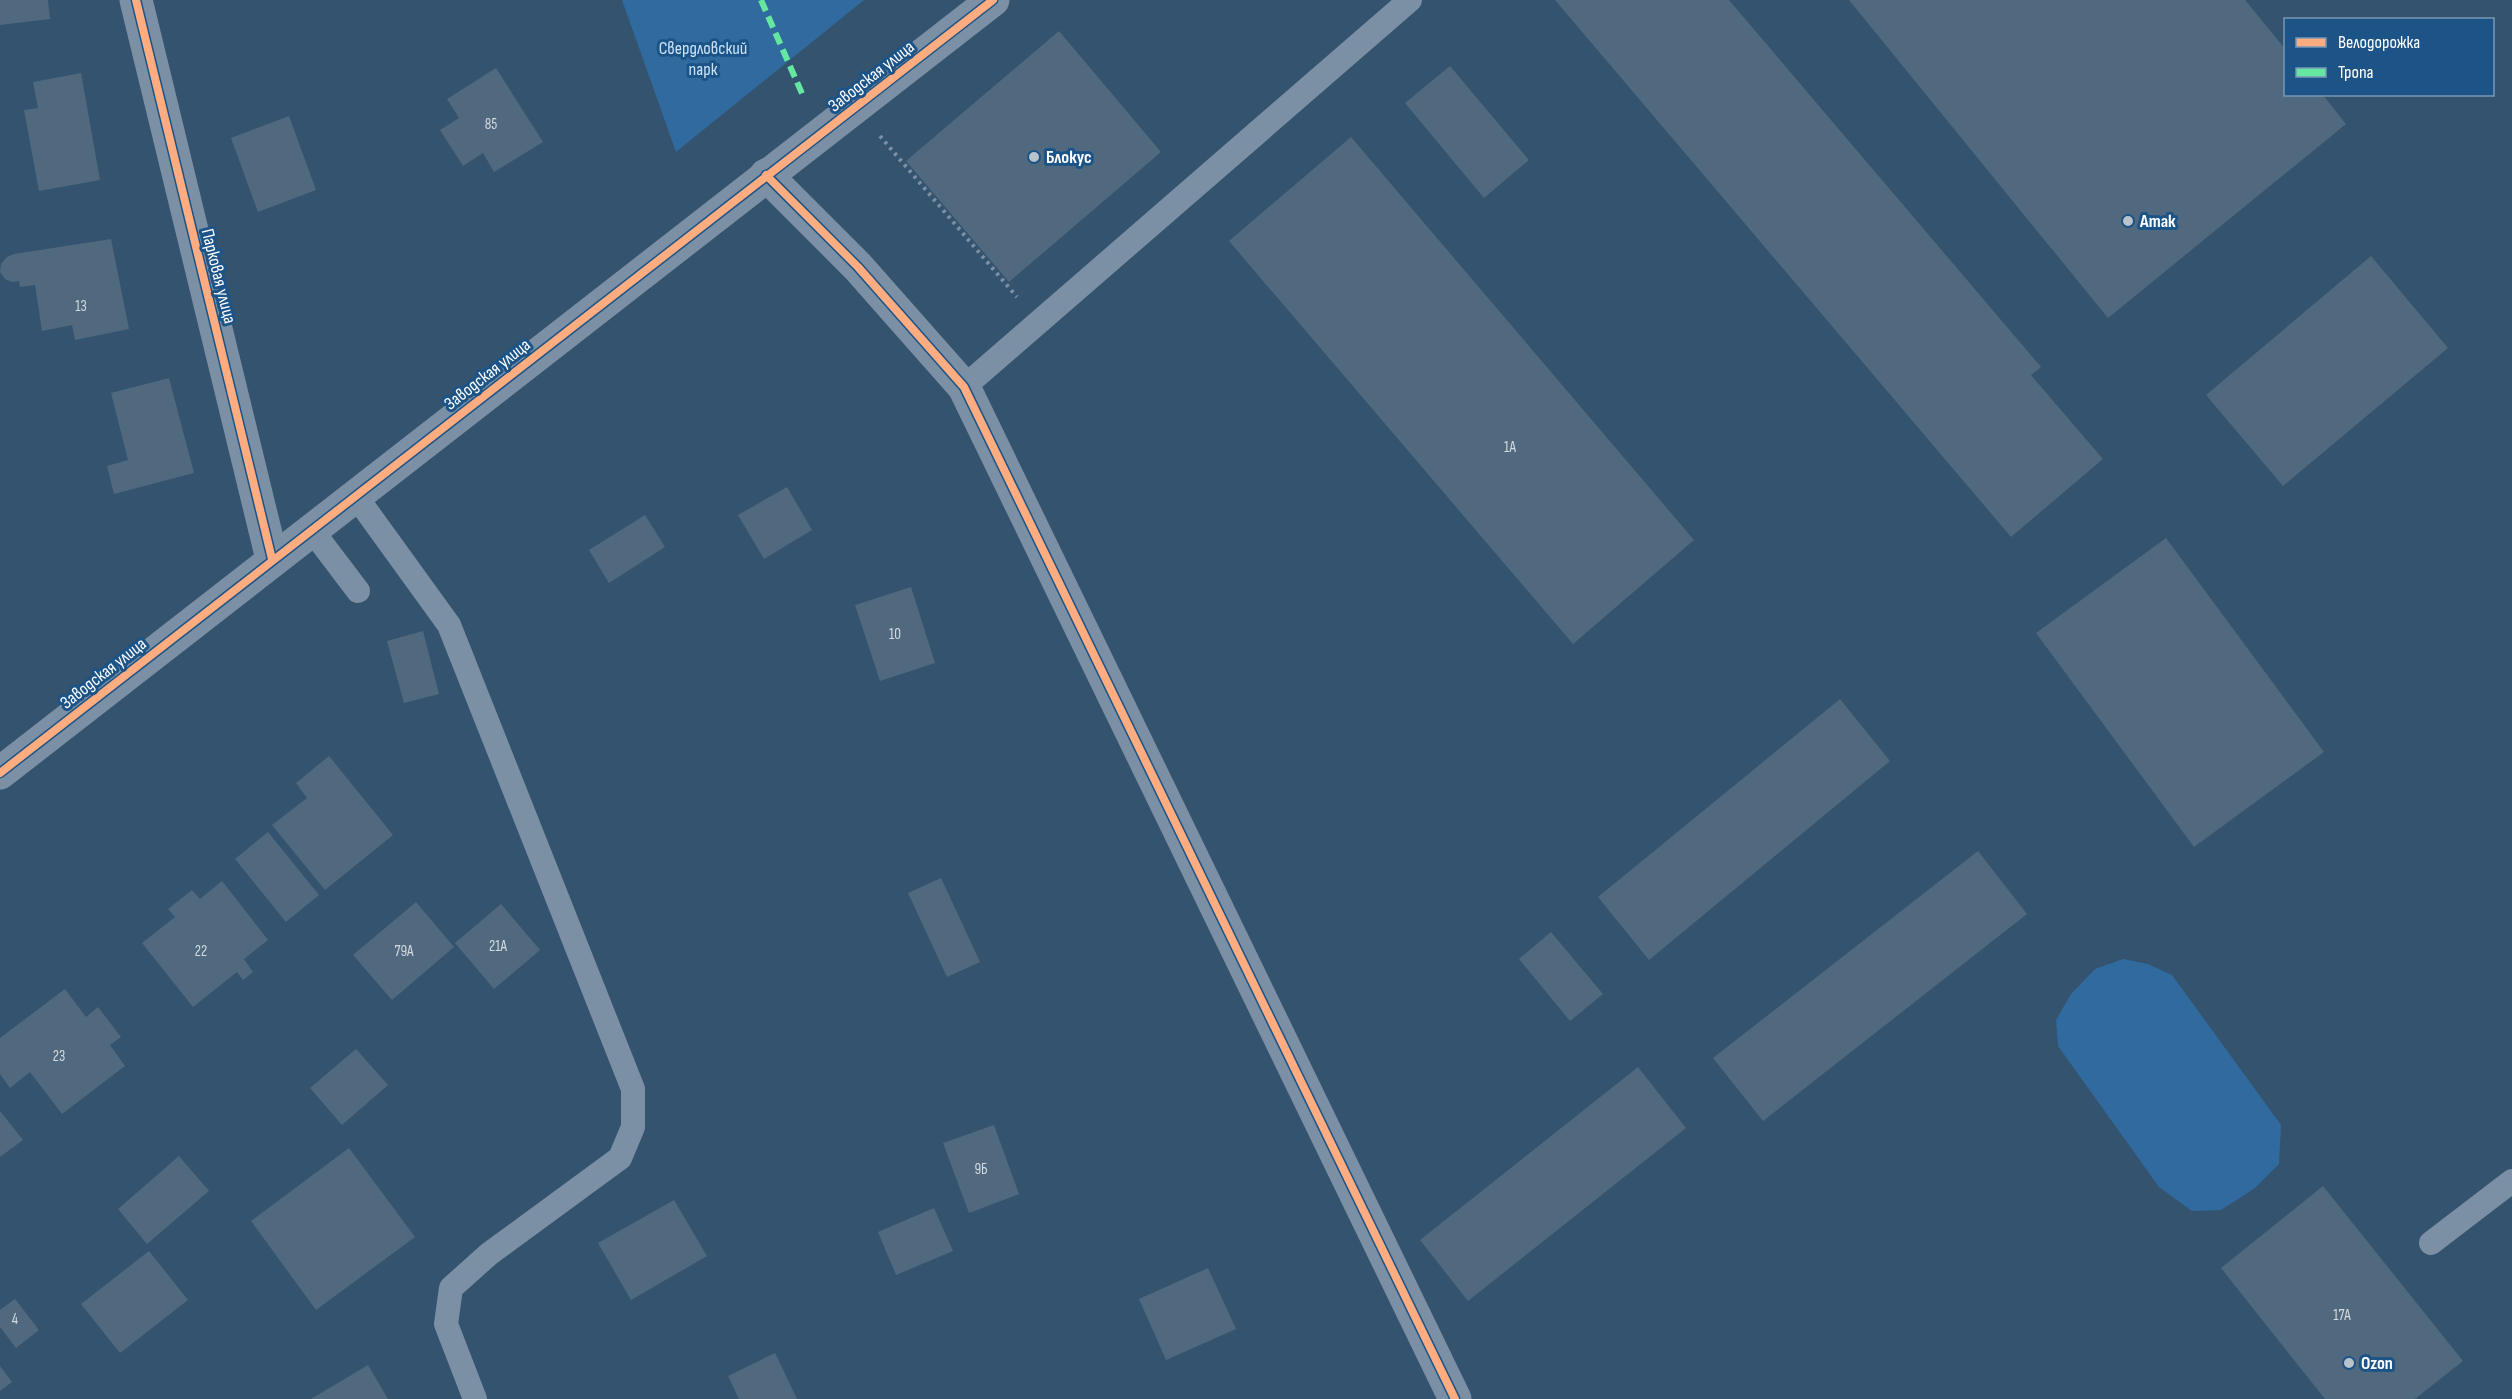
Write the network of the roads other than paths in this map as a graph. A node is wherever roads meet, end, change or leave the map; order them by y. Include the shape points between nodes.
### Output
1 (136, 0) edge
2 (993, 0) edge
3 (1410, 0) edge
4 (766, 175) junction
5 (964, 387) junction
6 (355, 495) junction
7 (311, 529) junction
8 (272, 559) junction
9 (358, 591) dead end
10 (0, 773) edge
11 (2512, 1181) edge
12 (2431, 1243) dead end
13 (475, 1399) edge
14 (1455, 1399) edge

1 - 8 street, Парковая улица
2 - 4 street, Заводская улица
3 - 5 lane
4 - 5 street via 858,267
4 - 6 street, Заводская улица
5 - 14 street
6 - 7 street, Заводская улица
6 - 13 lane via 449,625 633,1089 633,1127 620,1158 489,1254 451,1288 446,1324
7 - 8 street, Заводская улица
7 - 9 lane
8 - 10 street, Заводская улица
11 - 12 lane

